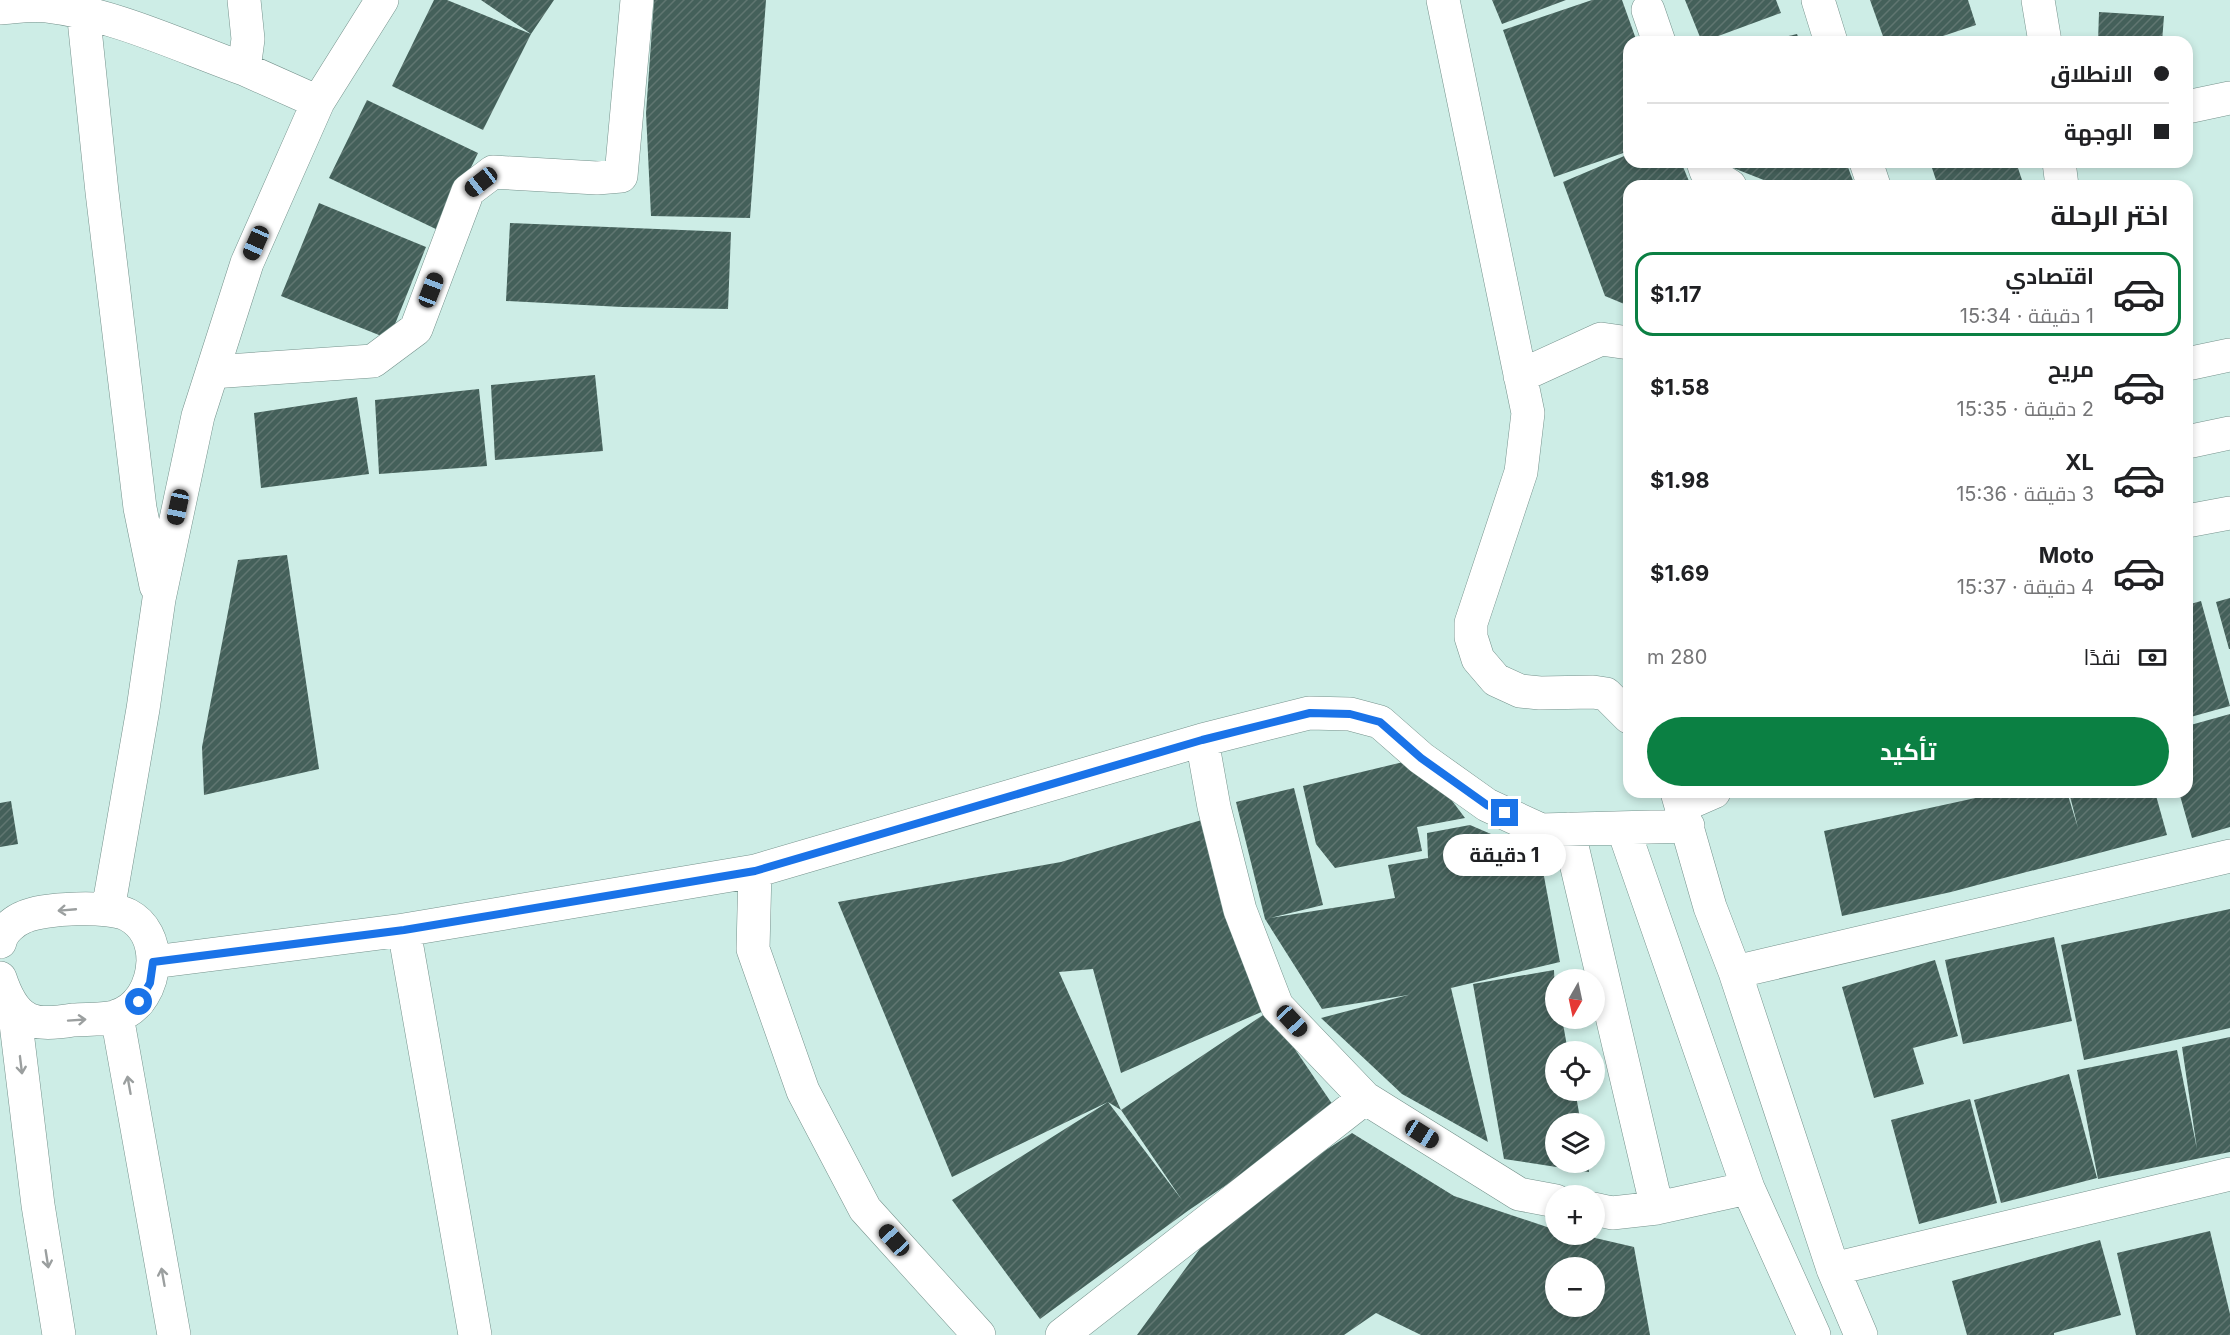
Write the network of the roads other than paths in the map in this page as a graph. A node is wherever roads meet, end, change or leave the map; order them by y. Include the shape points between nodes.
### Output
1 (244, 0) edge
2 (382, 0) edge
3 (636, 0) edge
4 (1443, 0) edge
5 (1818, 0) edge
6 (2038, 0) edge
7 (2046, 0) edge
8 (83, 7) edge
9 (0, 8) edge
10 (1648, 10) dead end
11 (1657, 36) edge
12 (1829, 36) edge
13 (2044, 36) edge
14 (2045, 36) edge
15 (244, 69) junction
16 (2230, 98) edge
17 (318, 102) junction
18 (2193, 106) edge
19 (1705, 168) edge
20 (1720, 180) edge
21 (1623, 342) edge
22 (2230, 355) edge
23 (2193, 363) edge
24 (212, 372) junction
25 (1520, 376) junction
26 (2230, 433) edge
27 (2193, 441) edge
28 (2230, 513) edge
29 (2193, 520) edge
30 (159, 599) junction
31 (1623, 711) edge
32 (1202, 740) junction
33 (1702, 798) edge
34 (1682, 808) edge
35 (1623, 828) junction
36 (1568, 829) junction
37 (2230, 856) edge
38 (755, 871) junction
39 (108, 910) junction
40 (404, 930) junction
41 (0, 937) edge
42 (153, 962) junction
43 (1735, 972) junction
44 (0, 978) edge
45 (14, 1007) junction
46 (117, 1016) junction
47 (1365, 1098) junction
48 (2230, 1174) edge
49 (1748, 1188) junction
50 (1545, 1199) edge
51 (1657, 1208) junction
52 (1605, 1211) edge
53 (1833, 1269) junction
54 (59, 1335) edge
55 (174, 1335) edge
56 (475, 1335) edge
57 (979, 1335) edge
58 (1062, 1335) edge
59 (1814, 1335) edge
60 (1862, 1335) edge

1 - 15 street via 248,39
2 - 17 street
3 - 24 street via 621,176 494,172 468,191 416,329 373,362
4 - 25 street
5 - 12 street
6 - 13 street
7 - 14 street
8 - 9 street
8 - 15 street
8 - 30 street via 140,508
10 - 11 street
15 - 17 street
16 - 18 street
17 - 24 street via 247,263
19 - 20 street
21 - 25 street via 1601,339
22 - 23 street
24 - 30 street via 198,416
25 - 31 street via 1528,413 1521,472 1471,623 1471,637 1478,658 1496,680 1520,691 1606,694
26 - 27 street
28 - 29 street
30 - 39 street
32 - 36 street via 1310,713 1350,714 1380,722 1421,758 1487,805 1541,830
32 - 38 street
32 - 47 street via 1240,910 1277,1006
33 - 34 street
34 - 35 street
34 - 43 street via 1710,907
35 - 36 street
35 - 49 street
36 - 51 street
37 - 43 street
38 - 40 street
38 - 57 street via 753,949 802,1091 866,1209
39 -> 41 street via 35,913 14,923
39 - 42 street via 126,914 141,924 152,944
40 - 42 street
40 - 56 street
42 - 46 street via 150,983 139,1002
43 - 53 street
44 - 45 street
45 -> 46 street via 28,1020 46,1022
45 -> 54 street via 38,1205
55 -> 46 street
47 - 50 street via 1519,1194
47 - 58 street
48 - 53 street
49 - 51 street
49 - 59 street
51 - 52 street
53 - 60 street

